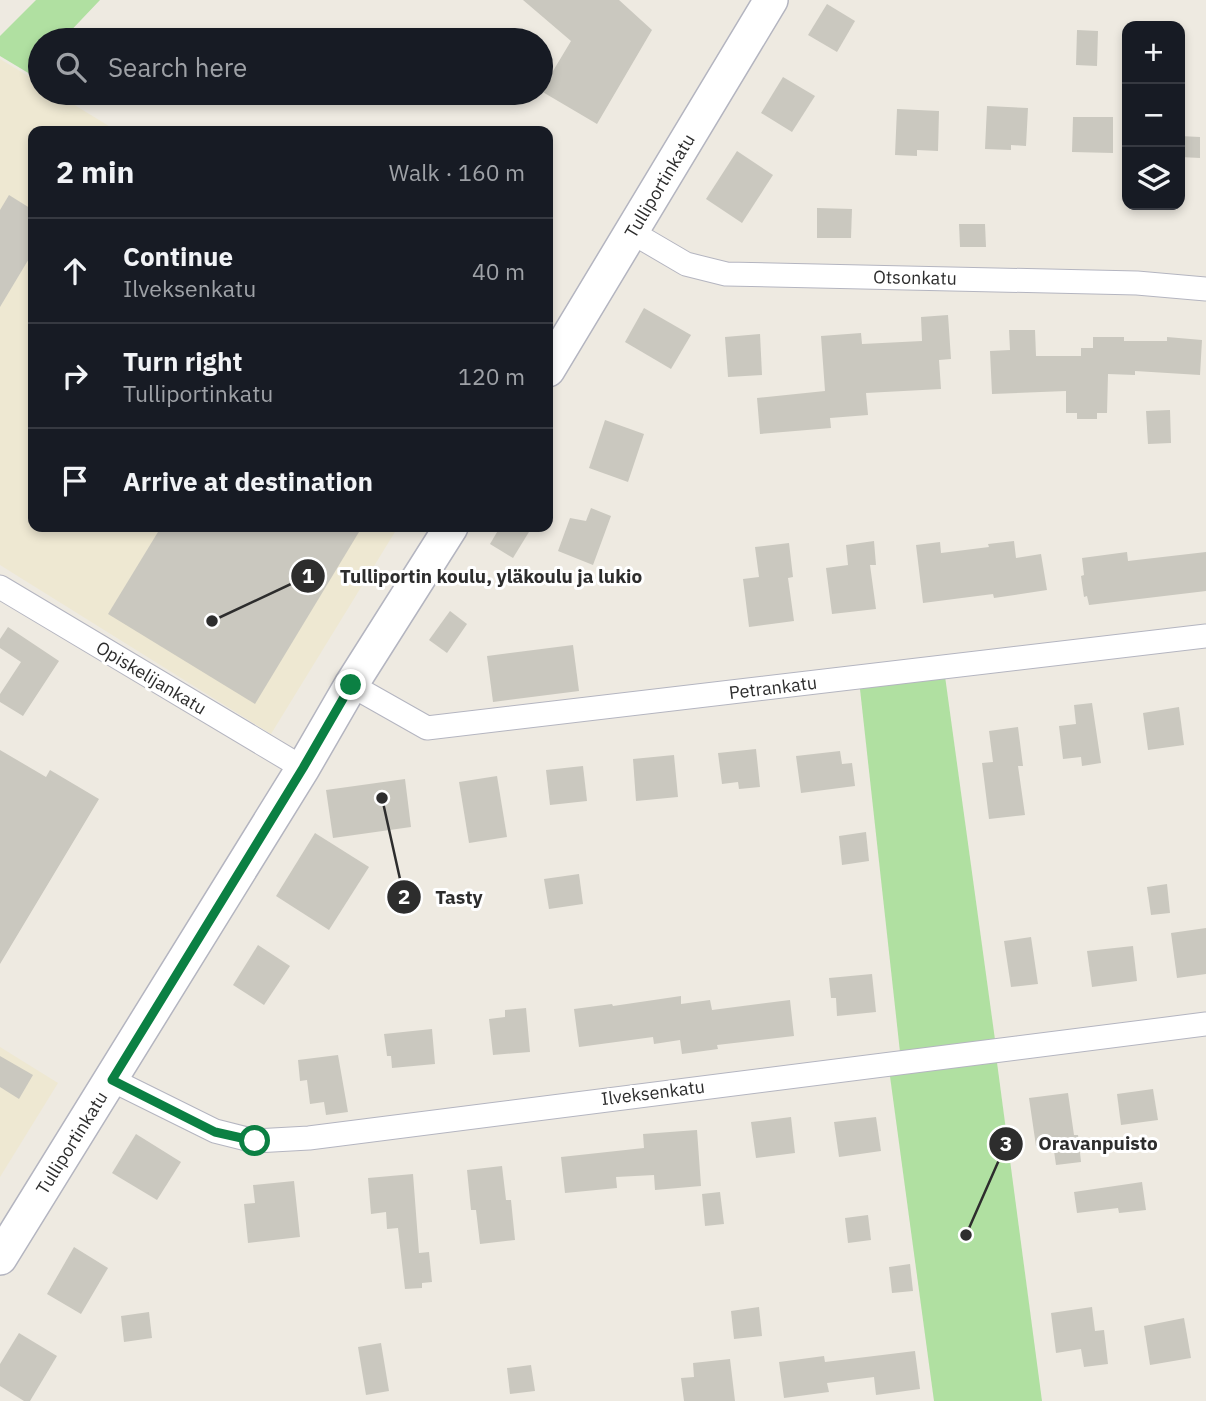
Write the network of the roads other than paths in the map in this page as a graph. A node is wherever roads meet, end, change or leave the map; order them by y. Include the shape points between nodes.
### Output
1 (771, 0) edge
2 (633, 233) junction
3 (1206, 289) edge
4 (553, 362) edge
5 (448, 532) edge
6 (0, 587) edge
7 (1206, 635) edge
8 (351, 685) junction
9 (303, 768) junction
10 (1206, 1024) edge
11 (112, 1080) junction
12 (0, 1258) edge

1 - 2 street, Tulliportinkatu
2 - 3 street, Otsonkatu via 686,264 726,274 1137,283
2 - 4 street, Tulliportinkatu
5 - 8 street, Tulliportinkatu
6 - 9 street, Opiskelijankatu
7 - 8 street, Petrankatu via 428,728
8 - 9 street, Tulliportinkatu
9 - 11 street, Tulliportinkatu
10 - 11 street, Ilveksenkatu via 309,1138 255,1141 215,1132
11 - 12 street, Tulliportinkatu

